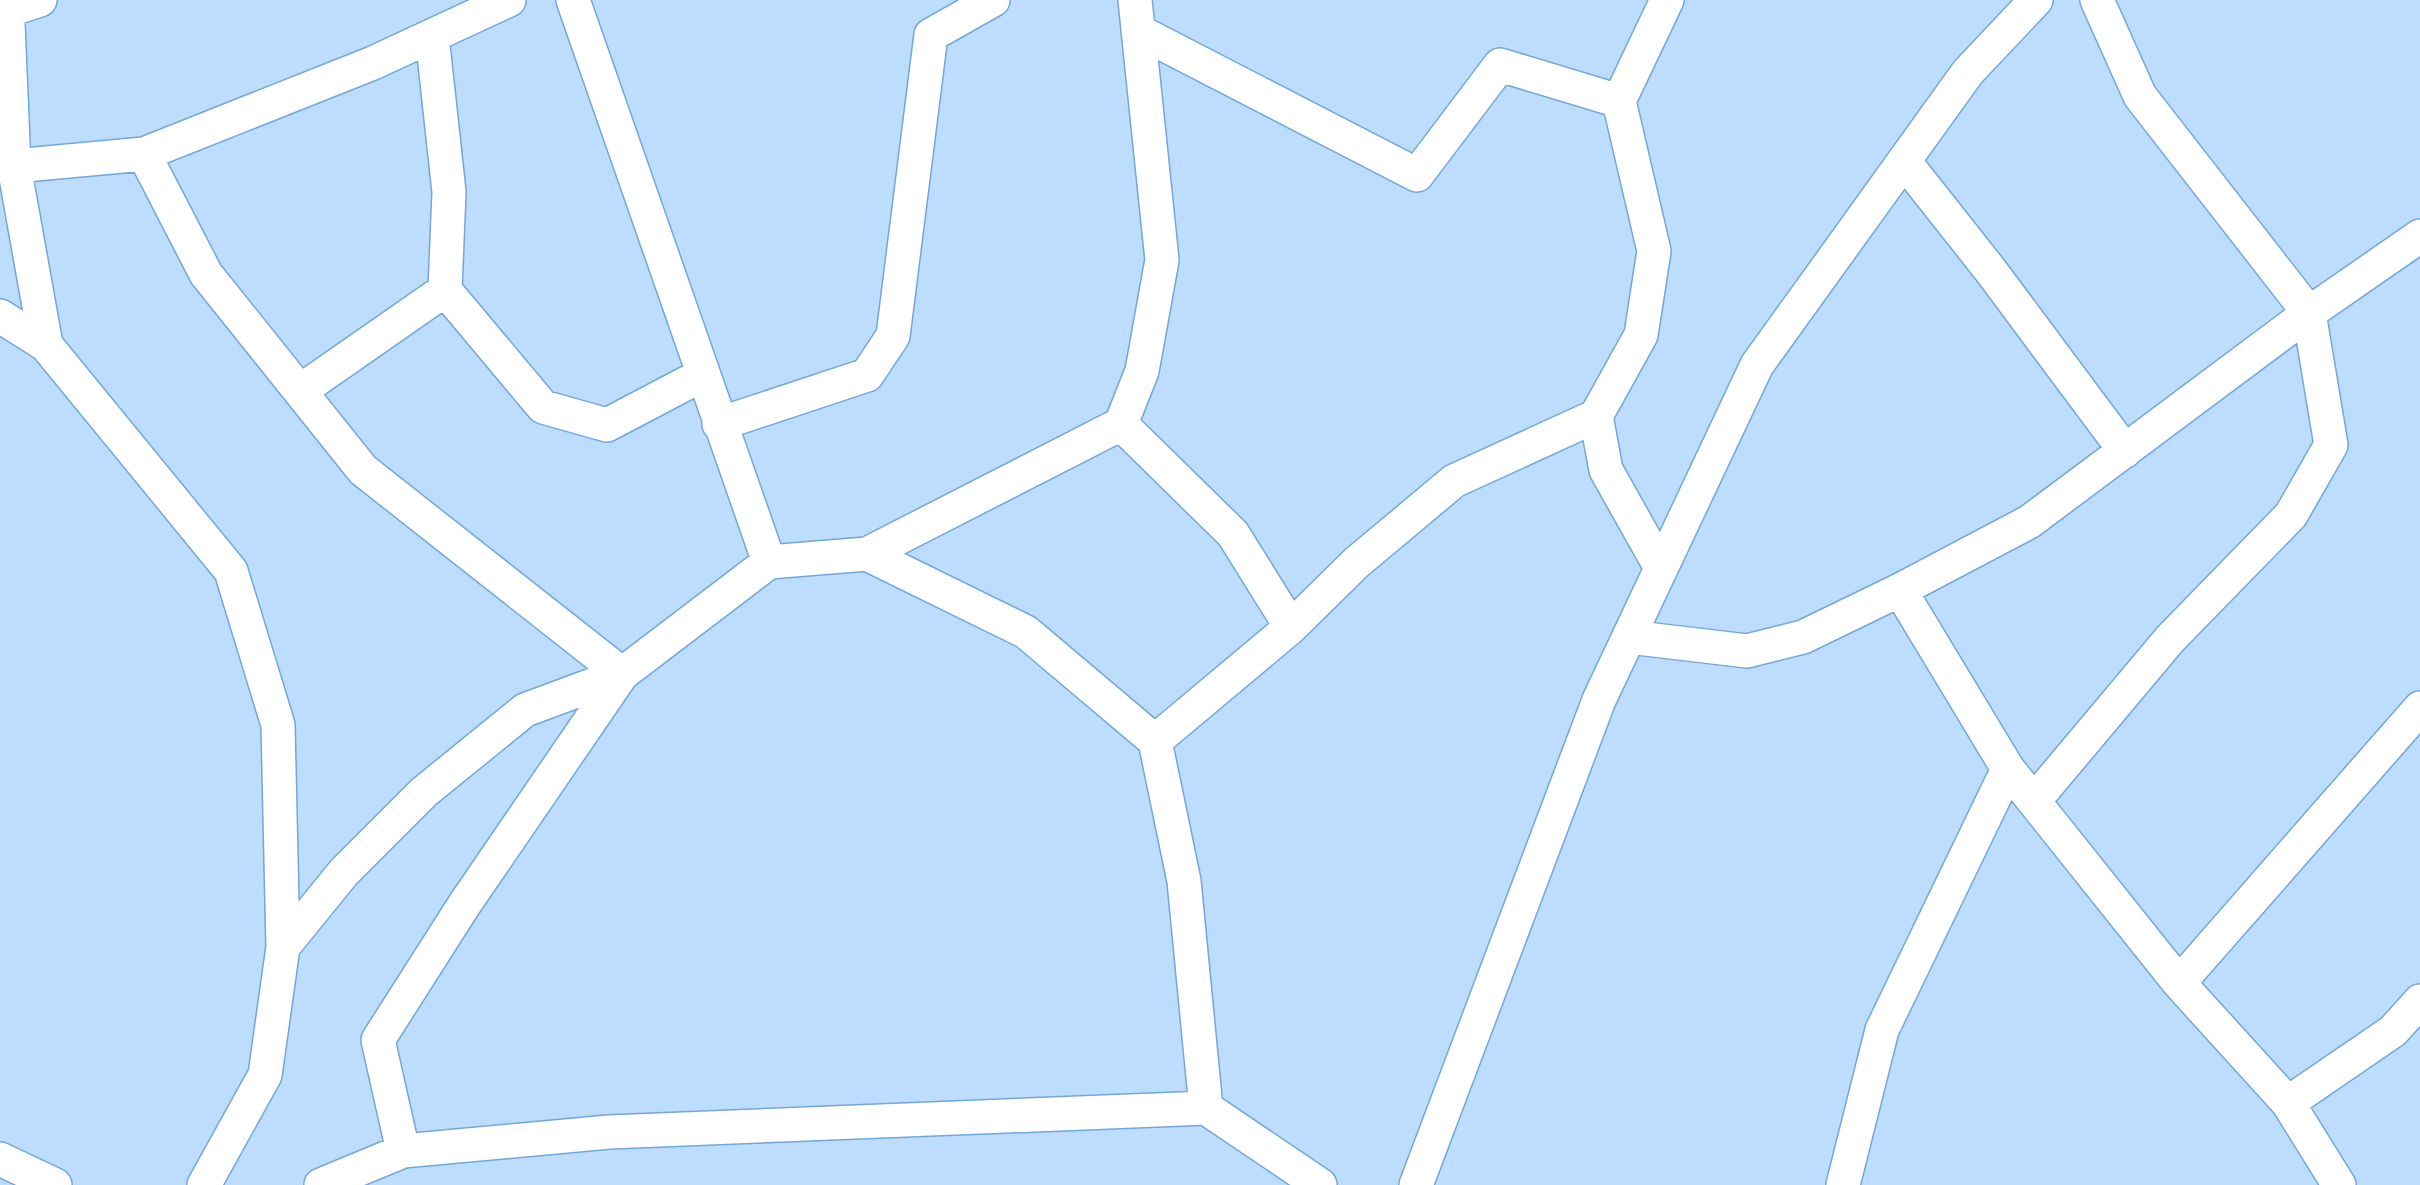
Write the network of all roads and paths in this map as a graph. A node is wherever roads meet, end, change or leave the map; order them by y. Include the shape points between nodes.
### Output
1 (40, 0) edge
2 (509, 0) edge
3 (573, 0) edge
4 (993, 0) edge
5 (1667, 0) edge
6 (2036, 0) edge
7 (2097, 0) edge
8 (5, 8) edge
9 (1137, 16) edge
10 (432, 36) junction
11 (1619, 101) junction
12 (144, 154) junction
13 (1904, 161) junction
14 (14, 166) junction
15 (2420, 236) edge
16 (445, 290) junction
17 (2309, 313) junction
18 (0, 316) edge
19 (46, 345) junction
20 (702, 375) junction
21 (300, 391) junction
22 (1596, 416) junction
23 (719, 424) junction
24 (1121, 424) junction
25 (2125, 451) junction
26 (867, 554) junction
27 (769, 562) junction
28 (1661, 568) junction
29 (1900, 590) junction
30 (1290, 627) junction
31 (1629, 637) junction
32 (622, 674) junction
33 (2420, 708) edge
34 (1155, 741) junction
35 (2008, 769) junction
36 (2034, 801) junction
37 (283, 947) junction
38 (2179, 983) junction
39 (2420, 1000) edge
40 (2289, 1103) junction
41 (1206, 1108) junction
42 (403, 1151) junction
43 (0, 1159) edge
44 (55, 1185) edge
45 (204, 1185) edge
46 (321, 1185) edge
47 (1320, 1185) edge
48 (1416, 1185) edge
49 (1843, 1185) edge
50 (2339, 1185) edge

1 - 8 street
2 - 10 street
3 - 20 street
4 - 23 street via 931,35 893,336 867,375
5 - 11 street
6 - 13 street via 1968,72
7 - 17 street via 2140,96
8 - 14 street
9 - 11 street via 1417,175 1500,65
9 - 24 street via 1162,260 1142,371
10 - 12 street
10 - 16 street via 449,192
11 - 22 street via 1654,251 1641,335
12 - 14 street
12 - 21 street via 206,274
13 - 25 street
13 - 28 street via 1756,365
14 - 19 street
15 - 17 street
16 - 20 street via 543,407 607,425
16 - 21 street
17 - 25 street
17 - 36 street via 2331,445 2291,515 2170,639
18 - 19 street
19 - 37 street via 231,571 278,726
20 - 23 street
21 - 32 street via 363,470
22 - 28 street via 1606,470
22 - 30 street via 1454,481 1356,563
23 - 27 street
24 - 26 street
24 - 30 street via 1233,534
25 - 29 street via 2029,522
26 - 27 street
26 - 34 street via 1026,632
27 - 32 street
28 - 31 street
29 - 31 street via 1803,637 1747,651
29 - 35 street
30 - 34 street
31 - 48 street via 1599,700
32 - 37 street via 525,710 424,792 344,872
32 - 42 street via 378,1040
33 - 38 street
34 - 41 street via 1184,881
35 - 36 street
35 - 49 street via 1882,1030
36 - 38 street
37 - 45 street via 265,1076
38 - 40 street
39 - 40 street via 2393,1032
40 - 50 street
41 - 42 street via 609,1132
41 - 47 street
42 - 46 street
43 - 44 street

